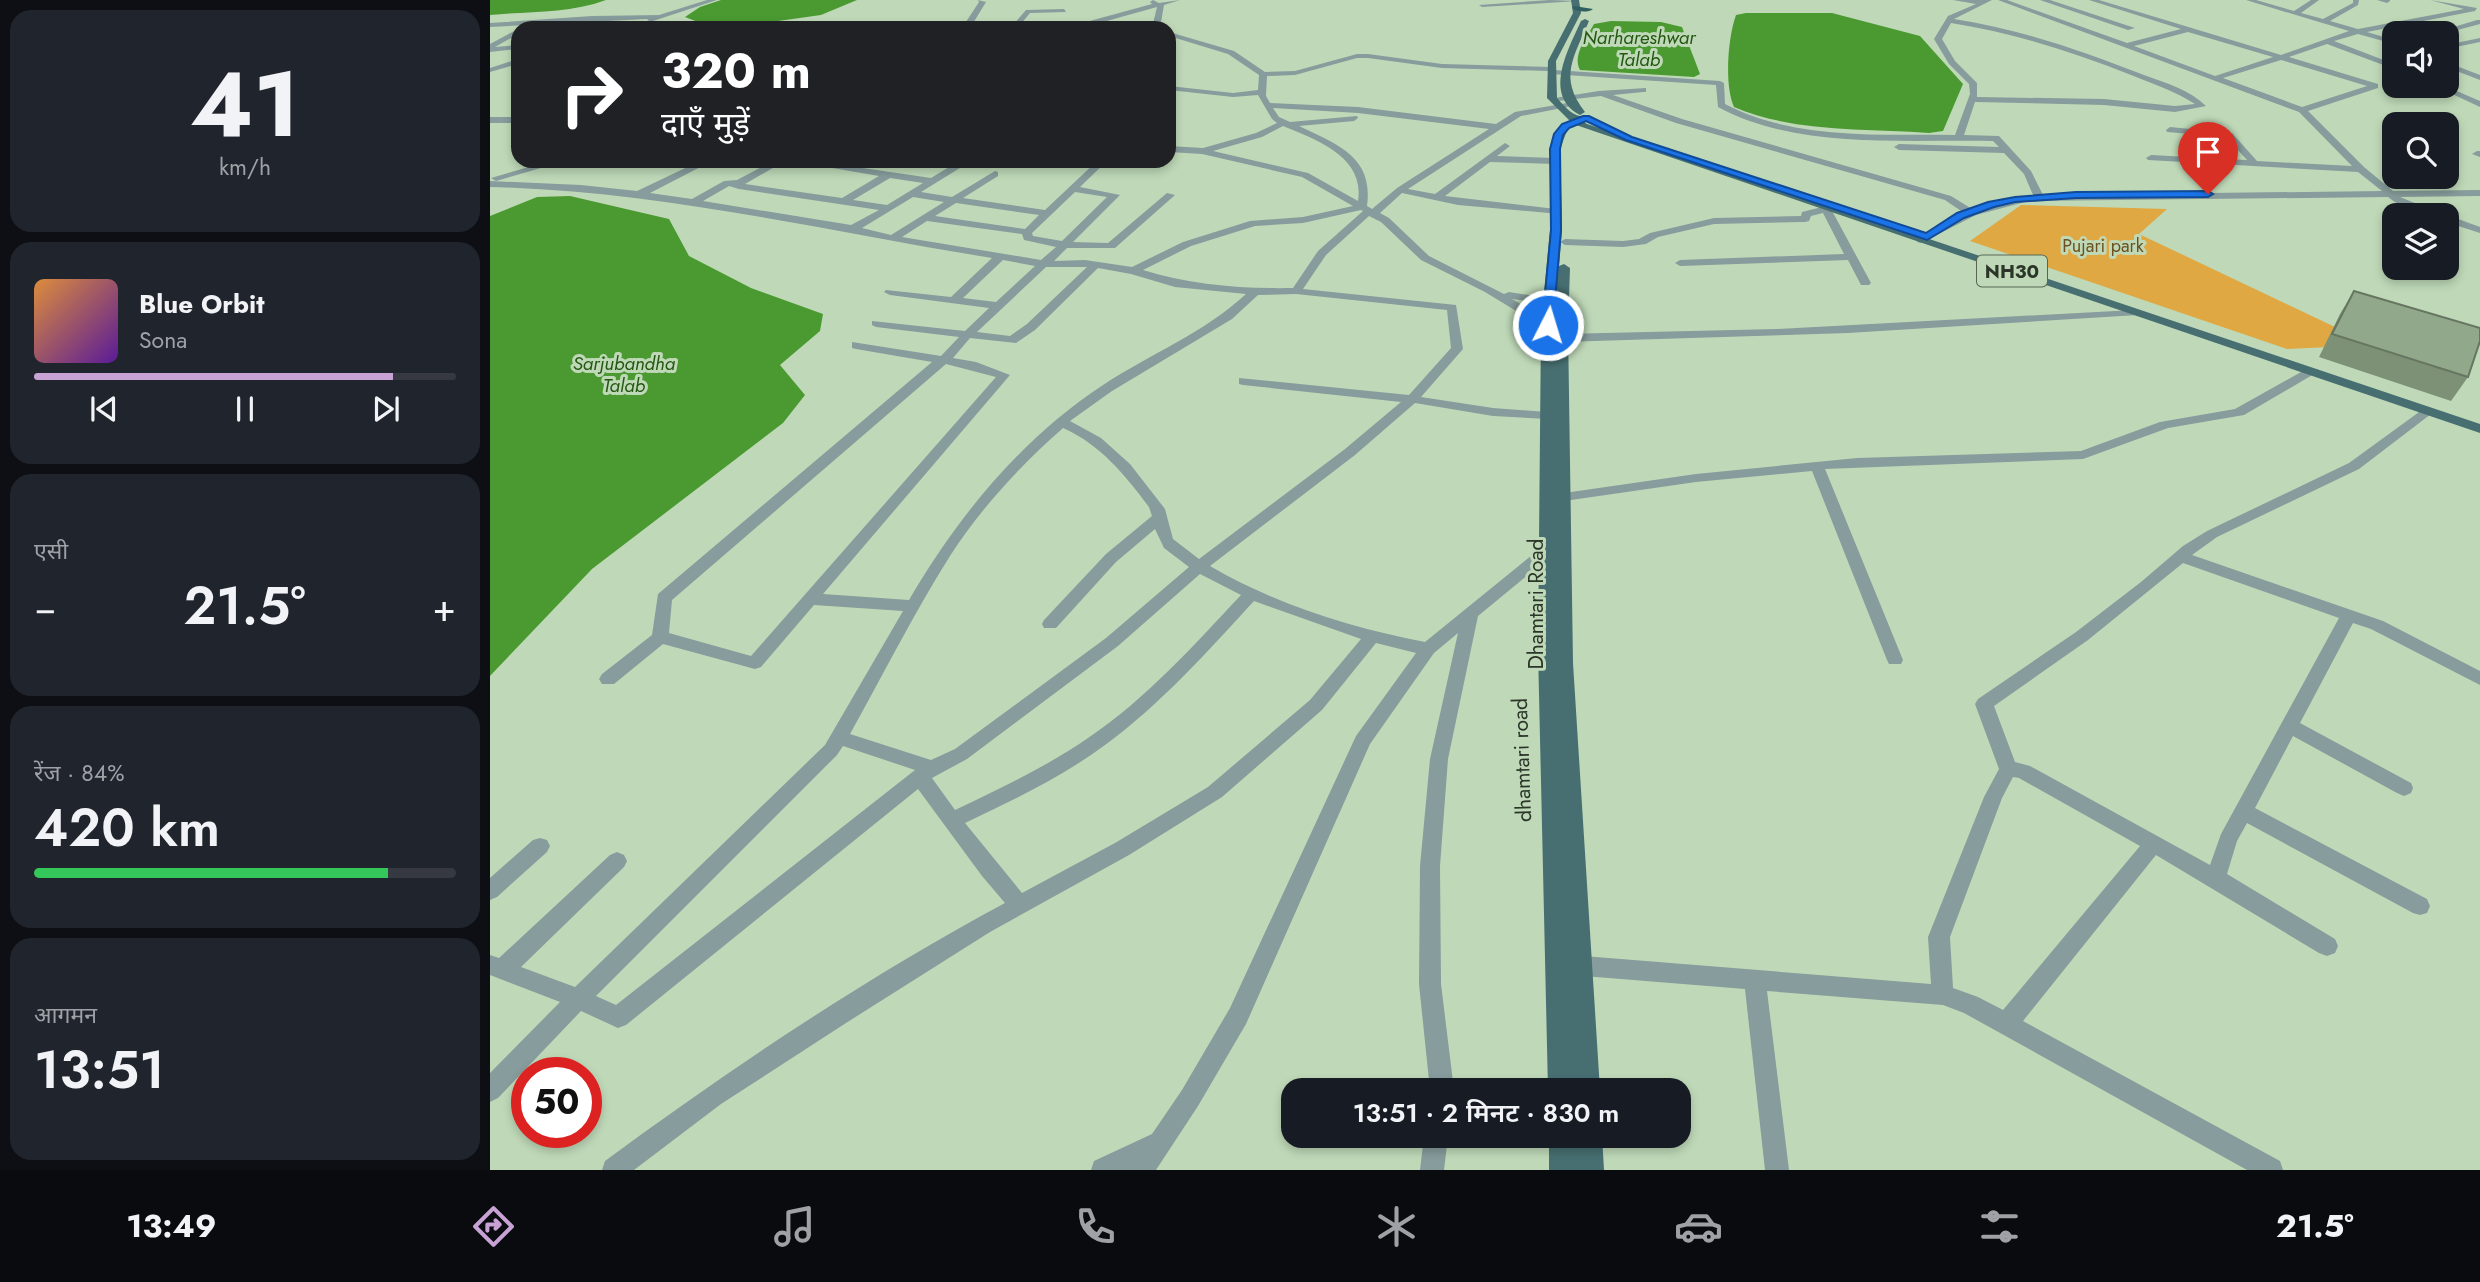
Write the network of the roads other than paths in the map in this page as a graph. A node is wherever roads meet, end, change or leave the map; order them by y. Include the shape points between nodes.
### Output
1 (714, 0) edge
2 (981, 0) edge
3 (1150, 0) edge
4 (1177, 0) edge
5 (1956, 0) edge
6 (2001, 0) edge
7 (2043, 0) edge
8 (2069, 0) edge
9 (2092, 0) edge
10 (2249, 0) edge
11 (2316, 0) edge
12 (2356, 0) edge
13 (2433, 0) edge
14 (1987, 1) edge
15 (1580, 3) edge
16 (2054, 4) junction
17 (1158, 5) junction
18 (1482, 5) dead end
19 (2026, 10) junction
20 (2478, 10) edge
21 (2459, 12) junction
22 (2296, 13) junction
23 (660, 17) junction
24 (576, 19) junction
25 (2158, 20) junction
26 (2325, 20) junction
27 (548, 21) edge
28 (573, 21) edge
29 (647, 21) edge
30 (972, 21) edge
31 (1020, 21) edge
32 (1073, 21) edge
33 (1099, 21) edge
34 (1158, 21) edge
35 (1950, 21) junction
36 (2480, 21) edge
37 (511, 24) edge
38 (491, 25) edge
39 (2459, 27) edge
40 (2131, 28) junction
41 (2191, 29) junction
42 (2361, 30) junction
43 (511, 35) edge
44 (2096, 35) junction
45 (1176, 36) edge
46 (2382, 38) edge
47 (2327, 41) junction
48 (2478, 41) edge
49 (2459, 45) edge
50 (2125, 46) junction
51 (511, 47) edge
52 (490, 48) edge
53 (2283, 56) junction
54 (2382, 62) edge
55 (511, 64) edge
56 (2459, 69) edge
57 (492, 70) edge
58 (1551, 71) junction
59 (511, 72) edge
60 (1566, 73) junction
61 (1264, 74) junction
62 (2480, 75) edge
63 (2216, 78) junction
64 (1176, 89) edge
65 (1643, 90) dead end
66 (1262, 92) junction
67 (1599, 93) junction
68 (2459, 95) edge
69 (1972, 99) junction
70 (1563, 102) junction
71 (2480, 104) edge
72 (1269, 105) junction
73 (2302, 110) junction
74 (1391, 114) junction
75 (490, 120) edge
76 (511, 120) edge
77 (1585, 122) junction
78 (1285, 124) junction
79 (1496, 127) junction
80 (2170, 130) dead end
81 (1959, 136) junction
82 (1479, 139) junction
83 (1899, 147) dead end
84 (1176, 149) edge
85 (2006, 150) junction
86 (1202, 151) junction
87 (2151, 158) dead end
88 (1490, 159) junction
89 (1555, 161) junction
90 (2255, 164) junction
91 (536, 168) edge
92 (693, 168) edge
93 (767, 168) edge
94 (841, 168) edge
95 (954, 168) edge
96 (1095, 168) edge
97 (2361, 169) junction
98 (995, 174) dead end
99 (888, 175) junction
100 (490, 181) edge
101 (932, 181) junction
102 (739, 183) junction
103 (1074, 189) junction
104 (1401, 190) junction
105 (2480, 193) edge
106 (911, 194) junction
107 (638, 195) junction
108 (1170, 195) dead end
109 (2039, 197) junction
110 (2394, 197) junction
111 (1436, 198) junction
112 (2480, 199) edge
113 (953, 201) junction
114 (844, 202) junction
115 (692, 203) junction
116 (2409, 203) edge
117 (888, 208) junction
118 (1826, 209) junction
119 (1367, 211) junction
120 (1556, 212) junction
121 (1969, 212) junction
122 (1046, 213) junction
123 (925, 218) junction
124 (2459, 222) edge
125 (851, 228) junction
126 (2479, 229) edge
127 (1027, 232) junction
128 (892, 239) junction
129 (1931, 241) junction
130 (1565, 243) junction
131 (1065, 244) junction
132 (1001, 256) junction
133 (1852, 257) junction
134 (1680, 263) dead end
135 (1045, 264) junction
136 (1094, 266) junction
137 (1133, 271) junction
138 (1865, 284) dead end
139 (1489, 290) junction
140 (1296, 291) junction
141 (890, 292) dead end
142 (1255, 292) junction
143 (954, 300) junction
144 (1550, 301) junction
145 (998, 306) junction
146 (2134, 313) junction
147 (876, 323) dead end
148 (1557, 330) junction
149 (965, 336) junction
150 (856, 345) dead end
151 (944, 360) junction
152 (2310, 371) junction
153 (1243, 381) dead end
154 (1412, 399) junction
155 (2426, 411) junction
156 (1556, 417) junction
157 (2480, 420) edge
158 (1061, 422) junction
159 (2480, 429) edge
160 (1818, 466) junction
161 (1564, 498) junction
162 (1160, 517) junction
163 (1555, 551) junction
164 (2181, 556) junction
165 (1200, 566) junction
166 (1253, 592) junction
167 (811, 599) junction
168 (912, 606) junction
169 (1471, 613) junction
170 (2349, 615) junction
171 (1050, 624) dead end
172 (660, 637) junction
173 (1372, 637) junction
174 (1428, 649) junction
175 (1895, 660) dead end
176 (608, 679) dead end
177 (2480, 679) edge
178 (2291, 726) junction
179 (838, 737) junction
180 (2008, 769) junction
181 (926, 773) junction
182 (2404, 788) dead end
183 (2244, 812) junction
184 (952, 820) junction
185 (2154, 843) junction
186 (540, 846) dead end
187 (617, 861) dead end
188 (2216, 878) junction
189 (490, 891) edge
190 (1020, 905) junction
191 (2420, 906) dead end
192 (2327, 946) dead end
193 (1581, 964) junction
194 (1558, 966) junction
195 (496, 967) edge
196 (1755, 979) junction
197 (1943, 995) junction
198 (578, 999) junction
199 (2006, 1024) junction
200 (1441, 1078) edge
201 (1561, 1078) edge
202 (1586, 1078) edge
203 (490, 1090) edge
204 (1161, 1142) junction
205 (1435, 1148) edge
206 (1562, 1148) edge
207 (1589, 1148) edge
208 (2240, 1160) edge
209 (614, 1170) edge
210 (1103, 1170) edge
211 (1142, 1170) edge
212 (1432, 1170) edge
213 (1563, 1170) edge
214 (1590, 1170) edge
215 (1777, 1170) edge
216 (2271, 1170) edge

1 - 23 street
2 - 30 street
3 - 17 street
4 - 17 street
5 - 14 street
6 - 19 street
7 - 16 street
8 - 16 street
9 - 25 street
10 - 22 street
11 - 22 street
12 - 26 street
13 - 20 street
14 - 35 street
15 - 18 street
15 - 58 main road
15 - 60 main road via 1585,22 1567,60
16 - 19 street
16 - 40 street
17 - 33 street
17 - 34 street via 1162,8
19 - 44 street
20 - 21 street
21 - 36 street
21 - 42 street
22 - 26 street
23 - 24 street
23 - 29 street
24 - 27 street
24 - 28 street
25 - 40 street
25 - 41 street
26 - 42 street
31 - 32 street via 1028,11 1063,9
35 - 69 street via 1938,39 1973,83
35 - 69 street via 2055,43 2181,93 2202,106 2175,109
36 - 39 street
37 - 38 street
40 - 44 street
41 - 50 street
41 - 53 street
42 - 46 street
42 - 47 street
43 - 52 street
44 - 50 street
45 - 61 street via 1233,51
47 - 53 street
47 - 54 street
48 - 49 street
50 - 63 street
51 - 52 street
53 - 63 street
53 - 73 street via 2375,86
55 - 57 street
56 - 62 street
57 - 59 street
58 - 60 street
58 - 61 street via 1357,56 1296,73
58 - 70 main road
60 - 70 main road
60 - 81 street via 1720,83 1721,105 1731,113 1820,132
61 - 66 street
63 - 73 street
64 - 66 street via 1233,95
65 - 67 street
66 - 72 street
67 - 70 street
67 - 121 street via 1705,129 1948,198
68 - 71 street
69 - 81 street
70 - 77 main road, NH30
70 - 79 street via 1518,114
72 - 74 street
72 - 78 street
73 - 97 street
74 - 78 street
74 - 79 street
75 - 76 street
77 - 89 main road, dhamtari road via 1559,134
77 - 118 main road, NH30
77 - 129 main road, NH30
77 - 130 main road via 1568,138
78 - 86 street
78 - 119 street via 1341,150 1353,162 1365,186
79 - 82 street
80 - 90 street via 2229,135
81 - 85 street via 1996,138
82 - 88 street via 1505,146
82 - 104 street
83 - 85 street
84 - 86 street
85 - 109 street via 2028,173
86 - 119 street via 1305,174
87 - 90 street
88 - 89 street
88 - 111 street
89 - 120 main road, dhamtari road
90 - 97 street
91 - 100 street
92 - 107 street
93 - 102 street
94 - 99 street
95 - 101 street
96 - 103 street
97 - 110 street
98 - 113 street
99 - 101 street
99 - 114 street
100 - 107 street
101 - 106 street
102 - 114 street
102 - 115 street via 727,183
103 - 122 street
103 - 131 street via 1115,195
104 - 111 street
104 - 119 street
105 - 110 street
106 - 113 street
106 - 117 street
107 - 115 street
108 - 131 street via 1111,246
109 - 110 street
109 - 121 street
110 - 112 street
110 - 116 street
110 - 129 street via 2058,201 1999,210
111 - 120 street
113 - 122 street
113 - 123 street
114 - 117 street
115 - 125 street
117 - 125 street
118 - 129 main road, NH30
118 - 130 street via 1806,214 1805,219 1714,221 1642,242
118 - 133 street
119 - 137 street via 1254,223 1187,244
119 - 139 street via 1385,220 1425,258
119 - 140 street via 1322,253
120 - 144 main road, dhamtari road
121 - 129 street
122 - 127 street
123 - 127 street
123 - 128 street
124 - 126 street
125 - 128 street
127 - 131 street via 1028,238
128 - 132 street
129 - 146 main road, NH30
129 - 157 main road, NH30
130 - 148 main road
131 - 135 street
132 - 135 street
132 - 143 street
133 - 134 street
133 - 138 street
135 - 136 street
135 - 145 street
136 - 137 street
136 - 149 street via 1016,339
137 - 142 street via 1175,284
139 - 144 street
139 - 148 street
140 - 142 street
140 - 154 street via 1452,307 1457,349
141 - 143 street
142 - 158 street via 1228,317 1107,388
143 - 145 street
144 - 148 main road, dhamtari road
145 - 149 street
146 - 148 street via 1649,337
146 - 152 main road, NH30
147 - 149 street
148 - 156 main road, dhamtari road
149 - 151 street
150 - 151 street
151 - 167 street via 1004,375
151 - 172 street via 664,598
152 - 155 main road, NH30
152 - 160 street via 2239,412 2165,425 2083,455
153 - 154 street
154 - 156 street
154 - 165 street
155 - 159 main road, NH30
155 - 164 street via 2354,466 2212,534
156 - 161 main road, Dhamtari Road
156 - 163 main road, dhamtari road
158 - 162 street via 1114,453
158 - 168 street via 979,507
160 - 161 street
160 - 175 street
161 - 163 main road, Dhamtari Road
162 - 165 street via 1166,542
162 - 171 street via 1111,558
163 - 169 street
163 - 193 main road, Dhamtari Road
163 - 194 main road, dhamtari road via 1547,650
164 - 170 street
164 - 180 street via 2082,636 1984,704
165 - 166 street
165 - 181 street via 1052,688 961,754
166 - 173 street
166 - 184 street via 1115,729 1043,776
167 - 168 street
167 - 172 street via 755,663
168 - 179 street
169 - 174 street
169 - 200 street via 1440,759 1430,866 1430,984
170 - 177 street
170 - 178 street
172 - 176 street
173 - 174 street
173 - 190 street via 1316,705 1215,792
174 - 204 street via 1362,741 1238,1016
178 - 182 street
178 - 183 street
179 - 181 street
179 - 198 street via 831,750
180 - 185 street via 2023,771
180 - 197 street via 1939,937
181 - 184 street
181 - 198 street via 618,1017
183 - 188 street via 2228,840
183 - 191 street
184 - 190 street
185 - 188 street
185 - 199 street
186 - 189 street
187 - 195 street
188 - 192 street
190 - 209 street via 713,1096
193 - 194 street
193 - 196 street
193 - 202 main road, Dhamtari Road
194 - 201 main road, dhamtari road
195 - 198 street
196 - 197 street
196 - 215 street
197 - 199 street
198 - 203 street
199 - 208 street
204 - 210 street
204 - 211 street
205 - 212 street
206 - 213 main road
207 - 214 main road
208 - 216 street

